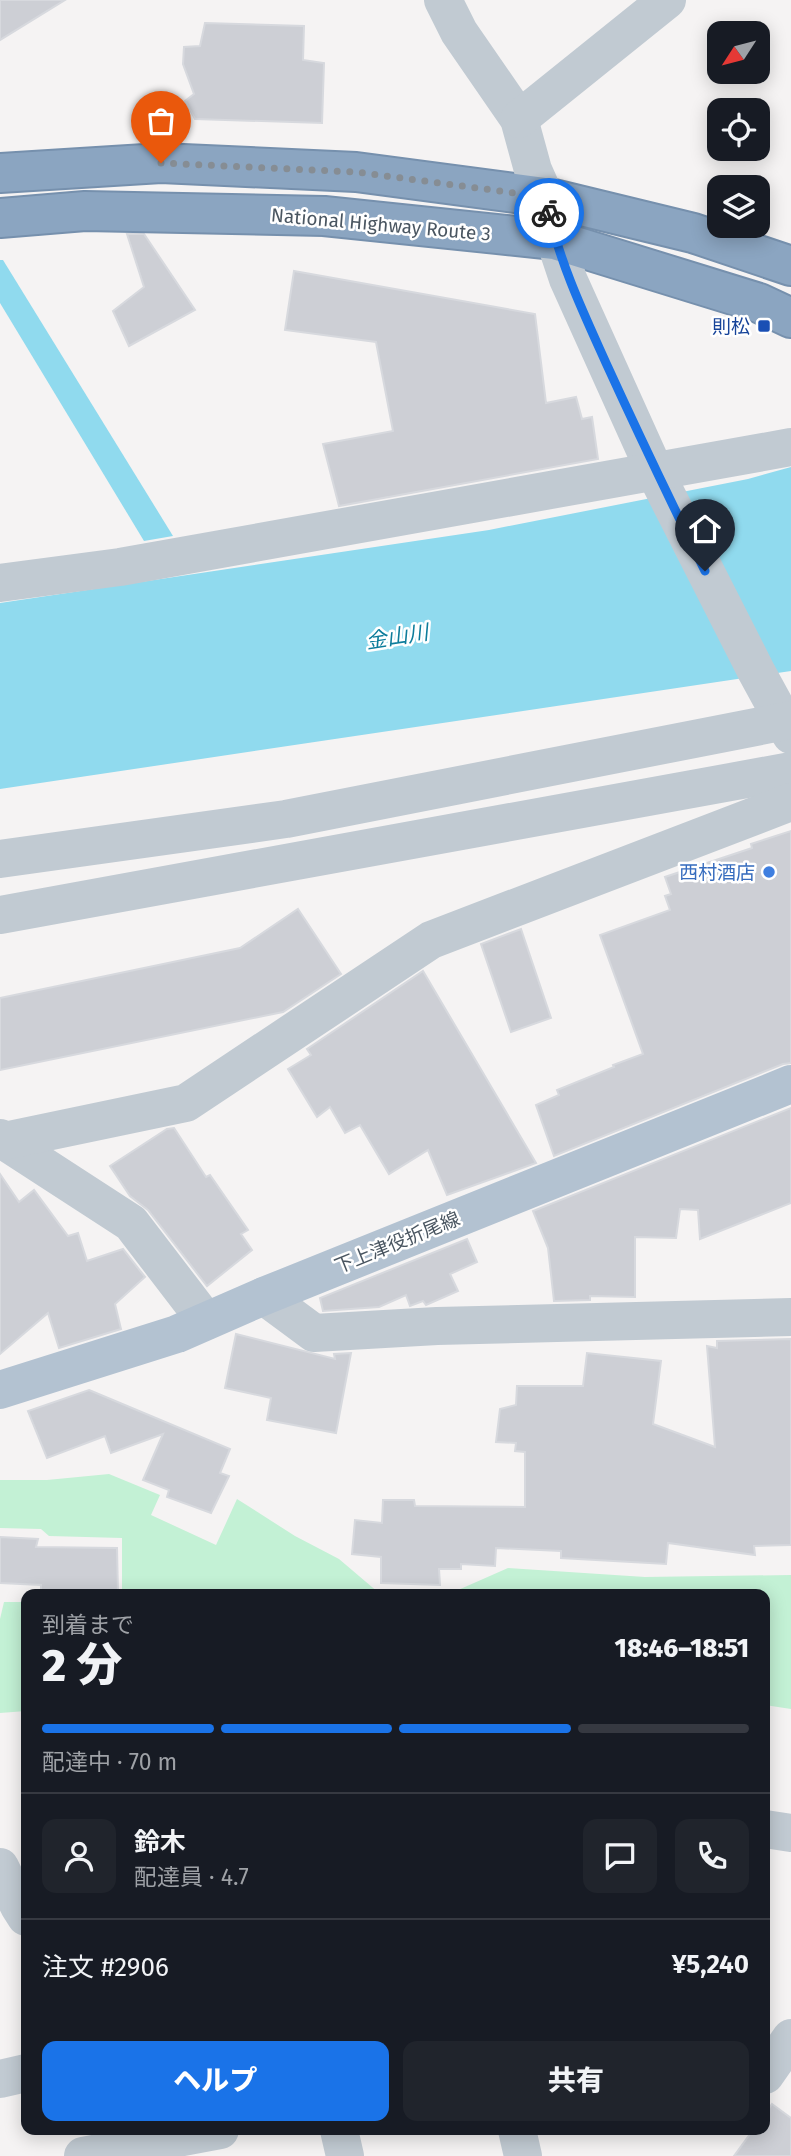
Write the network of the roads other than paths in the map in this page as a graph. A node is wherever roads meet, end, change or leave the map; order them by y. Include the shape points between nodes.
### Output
1 (443, 0) edge
2 (667, 0) edge
3 (519, 119) junction
4 (0, 173) edge
5 (545, 197) junction
6 (0, 218) edge
7 (555, 240) junction
8 (791, 266) edge
9 (791, 318) edge
10 (791, 447) edge
11 (655, 472) junction
12 (0, 583) edge
13 (788, 725) edge
14 (791, 771) edge
15 (791, 802) edge
16 (8, 856) edge
17 (0, 915) edge
18 (791, 1084) edge
19 (2, 1139) edge
20 (264, 1296) junction
21 (791, 1317) edge
22 (206, 1321) junction
23 (0, 1390) edge
24 (770, 1830) edge
25 (791, 1833) edge
26 (0, 1867) edge
27 (21, 1909) edge
28 (791, 2038) edge
29 (770, 2068) edge
30 (21, 2074) edge
31 (0, 2079) edge
32 (194, 2135) edge
33 (340, 2135) edge
34 (518, 2135) edge
35 (83, 2156) edge
36 (345, 2156) edge
37 (523, 2156) edge

1 - 3 street via 458,32
2 - 3 street
3 - 5 street
4 - 5 highway via 175,164 356,172
5 - 7 street
5 - 8 highway via 693,233
6 - 7 highway, National Highway Route 3 via 85,211 324,216
7 - 9 highway, National Highway Route 3 via 759,303
7 - 11 street
10 - 11 street
11 - 12 street via 120,567
11 - 13 street
13 - 16 street via 286,819
14 - 17 street
15 - 19 street via 431,940 186,1103
18 - 20 main road, 下上津役折尾線
19 - 22 street via 131,1223
20 - 21 street via 314,1333
20 - 22 main road, 下上津役折尾線
22 - 23 main road, 下上津役折尾線
24 - 25 street
26 - 27 street
28 - 29 street
30 - 31 street
32 - 35 street
33 - 36 street
34 - 37 street

